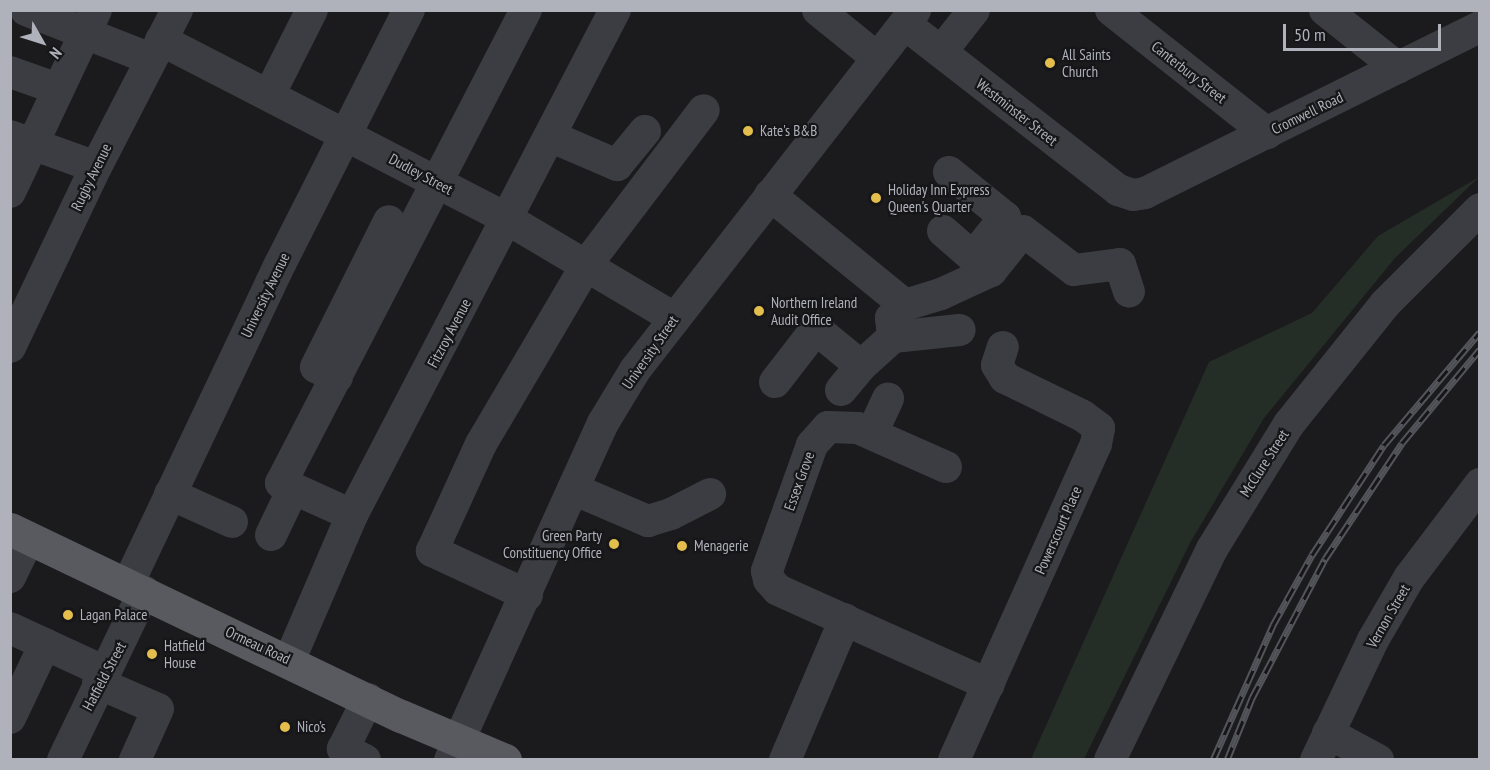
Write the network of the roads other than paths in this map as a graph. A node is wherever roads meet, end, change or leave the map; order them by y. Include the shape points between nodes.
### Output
1 (26, 10) edge
2 (177, 10) edge
3 (312, 10) edge
4 (409, 10) edge
5 (526, 10) edge
6 (615, 10) edge
7 (818, 10) edge
8 (974, 10) edge
9 (1111, 10) edge
10 (1325, 10) edge
11 (910, 17) edge
12 (91, 21) edge
13 (1479, 27) edge
14 (156, 49) junction
15 (941, 52) junction
16 (877, 58) junction
17 (1398, 68) junction
18 (10, 72) edge
19 (58, 89) junction
20 (269, 95) junction
21 (704, 110) dead end
22 (645, 131) dead end
23 (1268, 133) junction
24 (345, 134) junction
25 (552, 137) junction
26 (22, 140) edge
27 (96, 167) junction
28 (949, 172) dead end
29 (439, 183) junction
30 (10, 192) edge
31 (770, 195) junction
32 (1133, 195) joint
33 (1479, 209) edge
34 (509, 220) junction
35 (389, 221) dead end
36 (943, 231) dead end
37 (586, 264) junction
38 (982, 264) junction
39 (372, 284) junction
40 (1129, 292) dead end
41 (905, 305) junction
42 (674, 318) junction
43 (960, 330) dead end
44 (893, 337) junction
45 (10, 347) edge
46 (1003, 347) dead end
47 (861, 366) junction
48 (775, 382) dead end
49 (841, 390) dead end
50 (888, 399) dead end
51 (872, 433) junction
52 (946, 467) dead end
53 (1478, 488) edge
54 (293, 489) junction
55 (573, 489) junction
56 (170, 494) junction
57 (710, 494) dead end
58 (352, 515) junction
59 (232, 522) dead end
60 (20, 534) edge
61 (271, 535) dead end
62 (10, 577) edge
63 (136, 588) junction
64 (526, 594) junction
65 (845, 619) junction
66 (10, 627) edge
67 (45, 644) junction
68 (290, 659) junction
69 (101, 677) junction
70 (989, 685) junction
71 (368, 699) junction
72 (10, 718) edge
73 (1322, 746) edge
74 (455, 750) edge
75 (63, 759) edge
76 (135, 759) edge
77 (365, 759) edge
78 (505, 759) edge
79 (784, 759) edge
80 (954, 759) edge
81 (1110, 759) edge
82 (1378, 759) edge

1 - 12 street, Dudley Street
2 - 14 street, Rugby Avenue
3 - 20 street
4 - 24 street, University Avenue
5 - 29 street
6 - 25 street, Fitzroy Avenue
7 - 16 street
8 - 15 street
9 - 23 street, Canterbury Street
10 - 17 street
11 - 15 street, Westminster Street
11 - 16 street, University Street
12 - 14 street, Dudley Street
12 - 19 street
13 - 17 street, Cromwell Road
14 - 20 street, Dudley Street
14 - 27 street, Rugby Avenue
15 - 32 street, Westminster Street via 1118,190
16 - 31 street, University Street
17 - 23 street, Cromwell Road
18 - 19 street
19 - 26 street
20 - 24 street, Dudley Street
21 - 37 street
22 - 25 street via 617,165
23 - 32 street, Cromwell Road via 1145,193
24 - 29 street, Dudley Street
24 - 56 street, University Avenue
25 - 34 street, Fitzroy Avenue
26 - 27 street
26 - 30 street
27 - 45 street, Rugby Avenue
28 - 38 street via 1009,220
29 - 34 street, Dudley Street
29 - 39 street
31 - 41 street
31 - 42 street, University Street
33 - 81 street, McClure Street via 1385,304 1289,424 1212,549
34 - 37 street, Dudley Street
34 - 58 street, Fitzroy Avenue
35 - 39 street
36 - 38 street
37 - 42 street, Dudley Street
37 - 64 street via 481,444 432,551
38 - 40 street via 1023,231 1074,270 1120,264
38 - 41 street via 941,294
39 - 54 street via 337,377 281,483
41 - 44 street via 891,318
42 - 55 street, University Street via 635,370 603,423
43 - 44 street
44 - 47 street
46 - 70 street, Powerscourt Place via 997,365 1005,378 1083,416 1099,428 1096,444
47 - 48 street via 816,329
47 - 49 street
50 - 51 street
51 - 52 street, Essex Grove
51 - 65 street, Essex Grove via 838,425 819,434 767,571 778,590
53 - 73 street, Vernon Street via 1409,578 1373,640
54 - 58 street
54 - 61 street
55 - 57 street via 648,521
55 - 64 street, University Street
56 - 59 street
56 - 63 street, University Avenue
58 - 68 street, Fitzroy Avenue
60 - 62 street
60 - 63 main road, Ormeau Road
63 - 68 main road, Ormeau Road
63 - 69 street, Hatfield Street
64 - 74 street, University Street
65 - 70 street, Essex Grove
65 - 79 street
66 - 67 street
67 - 69 street
67 - 72 street
68 - 71 main road, Ormeau Road
69 - 75 street, Hatfield Street
69 - 76 street via 158,709
70 - 80 street, Powerscourt Place
71 - 74 main road, Ormeau Road
71 - 77 street via 343,749
73 - 82 street
74 - 78 main road, Ormeau Road

